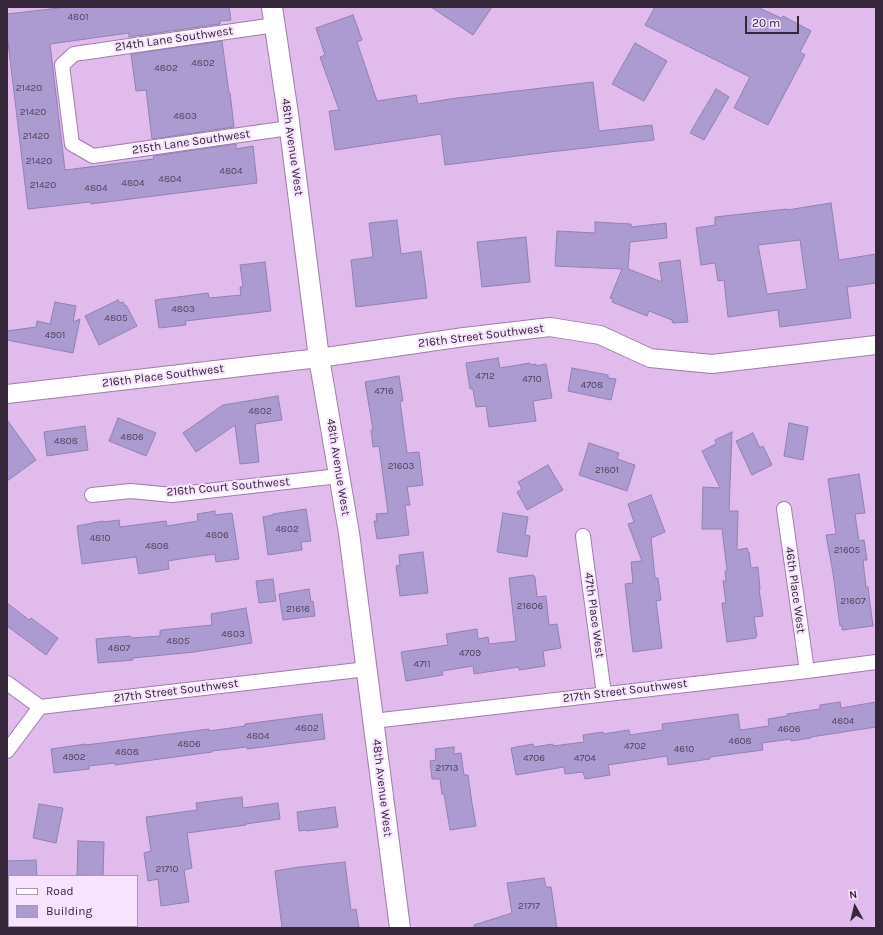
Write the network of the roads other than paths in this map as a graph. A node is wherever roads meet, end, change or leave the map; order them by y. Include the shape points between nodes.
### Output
1 (273, 16) edge
2 (289, 128) junction
3 (93, 156) joint
4 (876, 346) edge
5 (319, 358) junction
6 (7, 394) edge
7 (340, 476) junction
8 (92, 495) dead end
9 (784, 509) dead end
10 (583, 536) dead end
11 (876, 662) edge
12 (367, 669) junction
13 (807, 670) junction
14 (7, 683) edge
15 (604, 694) junction
16 (40, 707) junction
17 (373, 721) junction
18 (7, 751) edge
19 (400, 928) edge

1 - 2 main road, 48th Avenue West
1 - 3 street, 214th Lane Southwest via 74,54 62,65 72,144
2 - 3 street, 215th Lane Southwest
2 - 5 main road, 48th Avenue West
4 - 5 street, 216th Street Southwest via 712,364 650,358 600,335 550,327
5 - 6 street, 216th Place Southwest
5 - 7 main road, 48th Avenue West
7 - 8 street, 216th Court Southwest via 172,495 132,492
7 - 12 main road, 48th Avenue West
9 - 13 street, 46th Place West
10 - 15 street, 47th Place West
11 - 13 street, 217th Street Southwest
12 - 16 street, 217th Street Southwest
12 - 17 main road, 48th Avenue West
13 - 15 street, 217th Street Southwest
14 - 16 street
15 - 17 street, 217th Street Southwest
16 - 18 street
17 - 19 main road, 48th Avenue West

